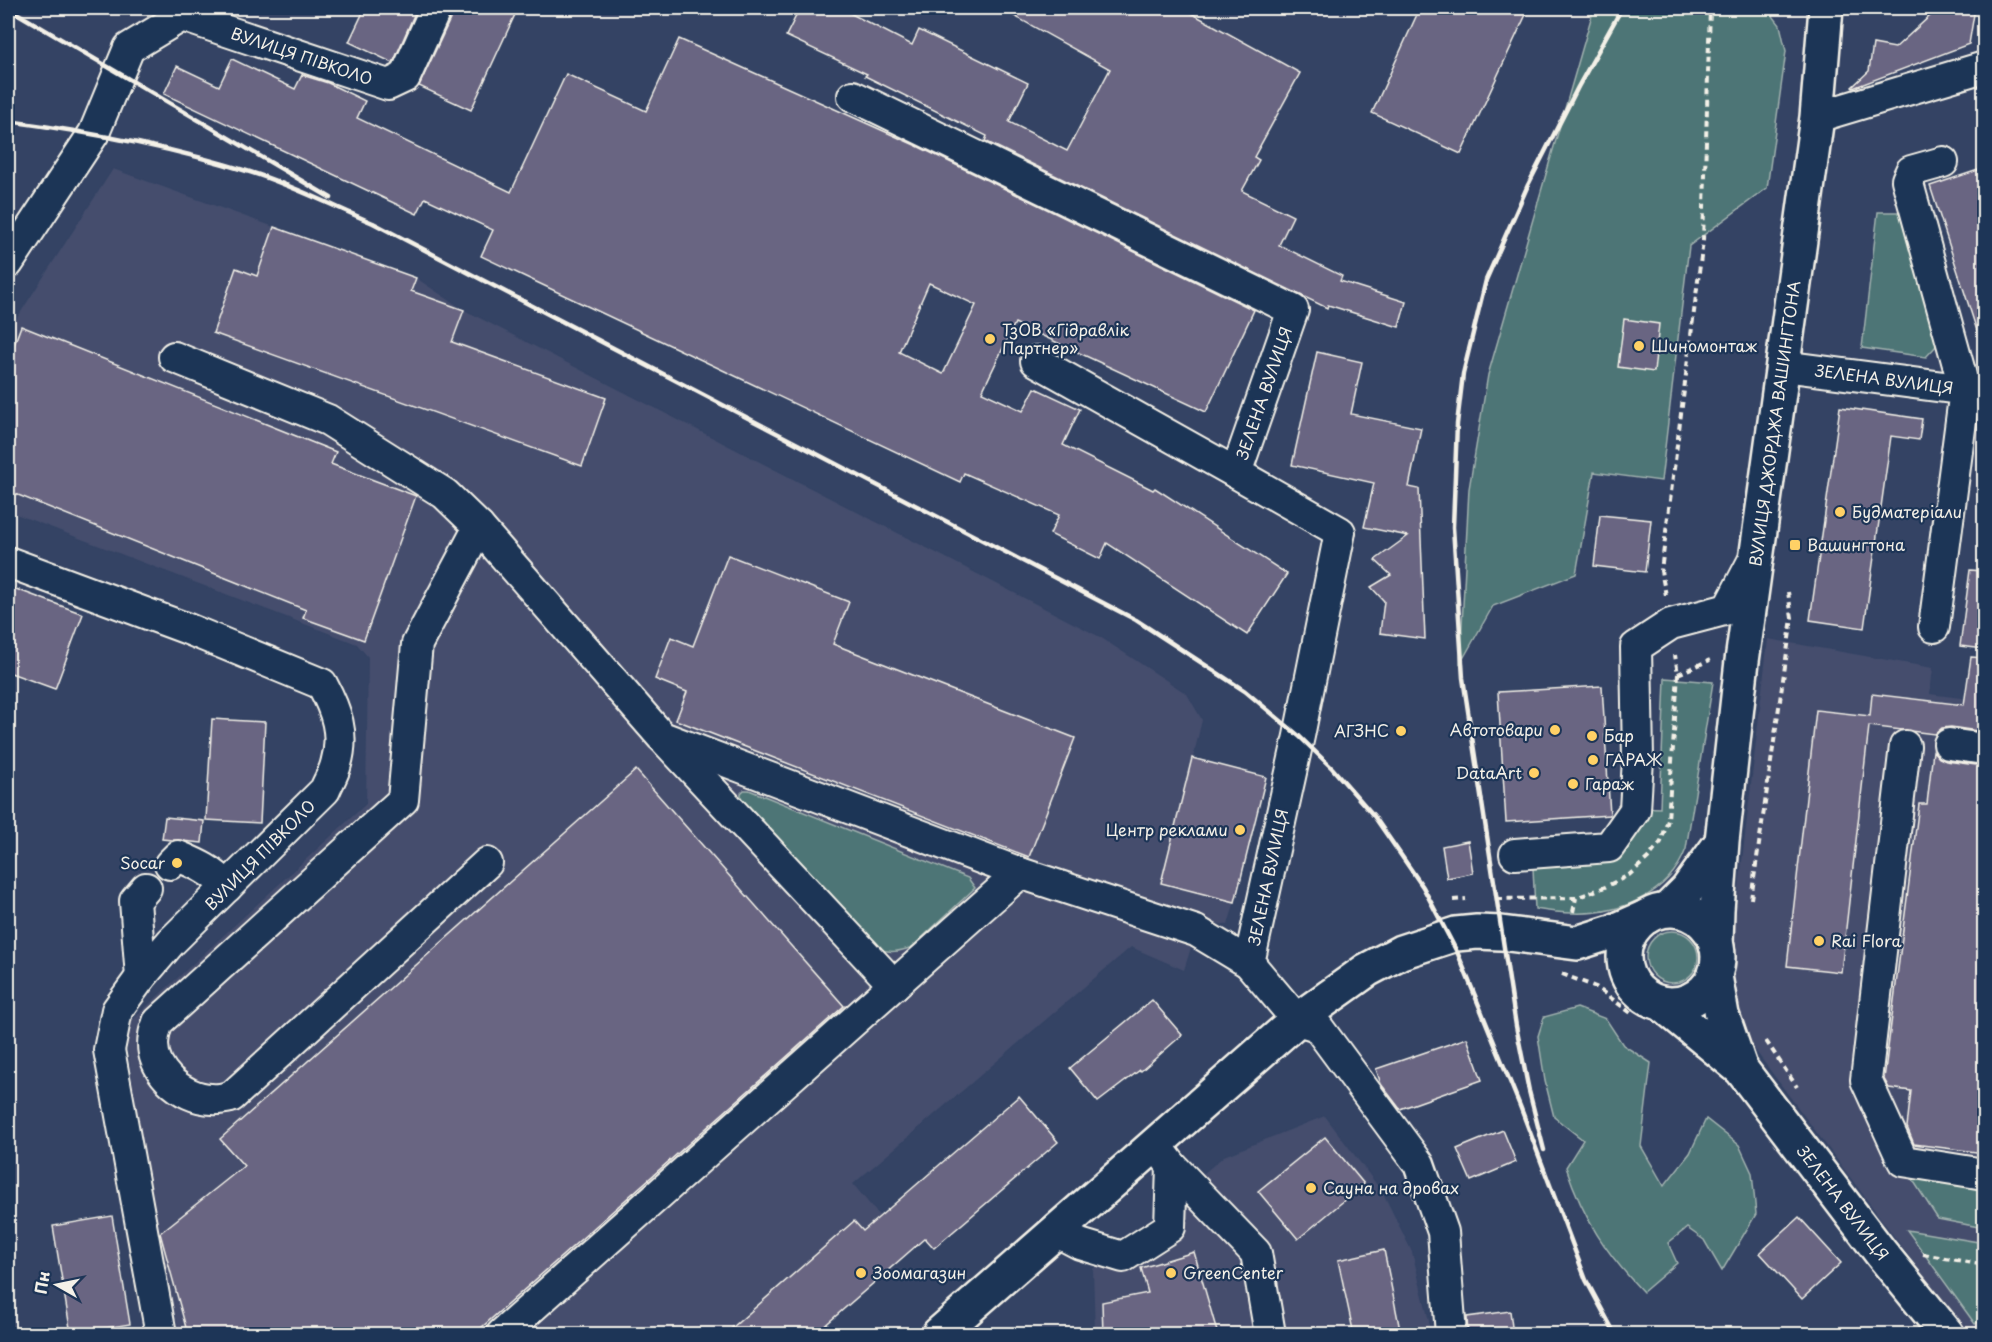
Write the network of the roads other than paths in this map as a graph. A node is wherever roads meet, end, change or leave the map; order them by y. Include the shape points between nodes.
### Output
1 (436, 8) edge
2 (1826, 8) edge
3 (1984, 67) edge
4 (853, 96) dead end
5 (1817, 117) junction
6 (1943, 162) dead end
7 (8, 263) edge
8 (174, 357) dead end
9 (1036, 361) dead end
10 (1783, 366) junction
11 (1975, 391) edge
12 (1236, 473) junction
13 (479, 527) junction
14 (1756, 555) junction
15 (8, 562) edge
16 (1934, 627) dead end
17 (662, 737) junction
18 (1949, 744) dead end
19 (1905, 746) dead end
20 (1984, 748) edge
21 (1722, 841) junction
22 (1515, 854) dead end
23 (487, 863) dead end
24 (170, 864) dead end
25 (1020, 873) junction
26 (227, 887) junction
27 (146, 888) dead end
28 (1658, 912) junction
29 (1575, 928) junction
30 (1716, 960) junction
31 (1249, 963) junction
32 (141, 977) junction
33 (1629, 981) junction
34 (894, 986) junction
35 (1650, 1011) junction
36 (1297, 1020) junction
37 (1741, 1069) junction
38 (1164, 1154) junction
39 (1984, 1174) edge
40 (1057, 1232) junction
41 (161, 1335) edge
42 (502, 1335) edge
43 (939, 1335) edge
44 (1270, 1335) edge
45 (1451, 1335) edge
46 (1947, 1335) edge

1 - 7 street, ВУЛИЦЯ ПІВКОЛО via 405,77 388,85 182,16 173,21 129,48 94,134
2 - 5 main road, ВУЛИЦЯ ДЖОРДЖА ВАШИНГТОНА
3 - 5 street
4 - 12 street, ЗЕЛЕНА ВУЛИЦЯ via 1293,310
5 - 10 main road, ВУЛИЦЯ ДЖОРДЖА ВАШИНГТОНА
6 - 11 street via 1911,171 1907,180
8 - 13 street via 328,420 445,494
9 - 12 street
10 - 11 street, ЗЕЛЕНА ВУЛИЦЯ
10 - 14 main road, ВУЛИЦЯ ДЖОРДЖА ВАШИНГТОНА
11 - 16 street
12 - 31 street, ЗЕЛЕНА ВУЛИЦЯ via 1340,532
13 - 17 street
13 - 23 street via 417,644 403,800 158,1022 153,1038 164,1074 194,1096 212,1100 231,1097
14 - 21 main road, ВУЛИЦЯ ДЖОРДЖА ВАШИНГТОНА
14 - 22 street via 1728,609 1671,624 1636,647 1635,810 1609,847
15 - 26 street, ВУЛИЦЯ ПІВКОЛО via 322,684 335,709 340,736 336,764 325,790
17 - 25 street
17 - 34 street
18 - 20 street
19 - 39 street via 1866,1080 1903,1161
21 - 28 main road, ВУЛИЦЯ ДЖОРДЖА ВАШИНГТОНА via 1680,899
21 - 30 main road, ВУЛИЦЯ ДЖОРДЖА ВАШИНГТОНА
24 - 26 street via 178,856 205,868
25 - 31 street via 1196,931
25 - 34 street
26 - 32 street, ВУЛИЦЯ ПІВКОЛО
27 - 32 street via 135,901
28 - 29 main road via 1612,932
28 - 30 main road via 1686,911 1700,918 1710,929
28 - 33 main road via 1631,932 1625,965
29 - 33 main road
29 - 36 main road via 1456,934 1401,952 1367,970
30 - 35 main road via 1705,990 1692,999
30 - 37 main road, ЗЕЛЕНА ВУЛИЦЯ via 1722,1015
31 - 36 street, ЗЕЛЕНА ВУЛИЦЯ
32 - 41 street, ВУЛИЦЯ ПІВКОЛО via 117,1010 108,1050
33 - 35 main road via 1645,997
34 - 42 street
35 - 37 main road, ЗЕЛЕНА ВУЛИЦЯ
36 - 38 main road
36 - 45 street via 1317,1026 1419,1164 1443,1232
37 - 46 main road, ЗЕЛЕНА ВУЛИЦЯ
38 - 40 main road
38 - 40 street via 1170,1227 1123,1257 1080,1244
38 - 44 street via 1256,1252
40 - 43 main road

